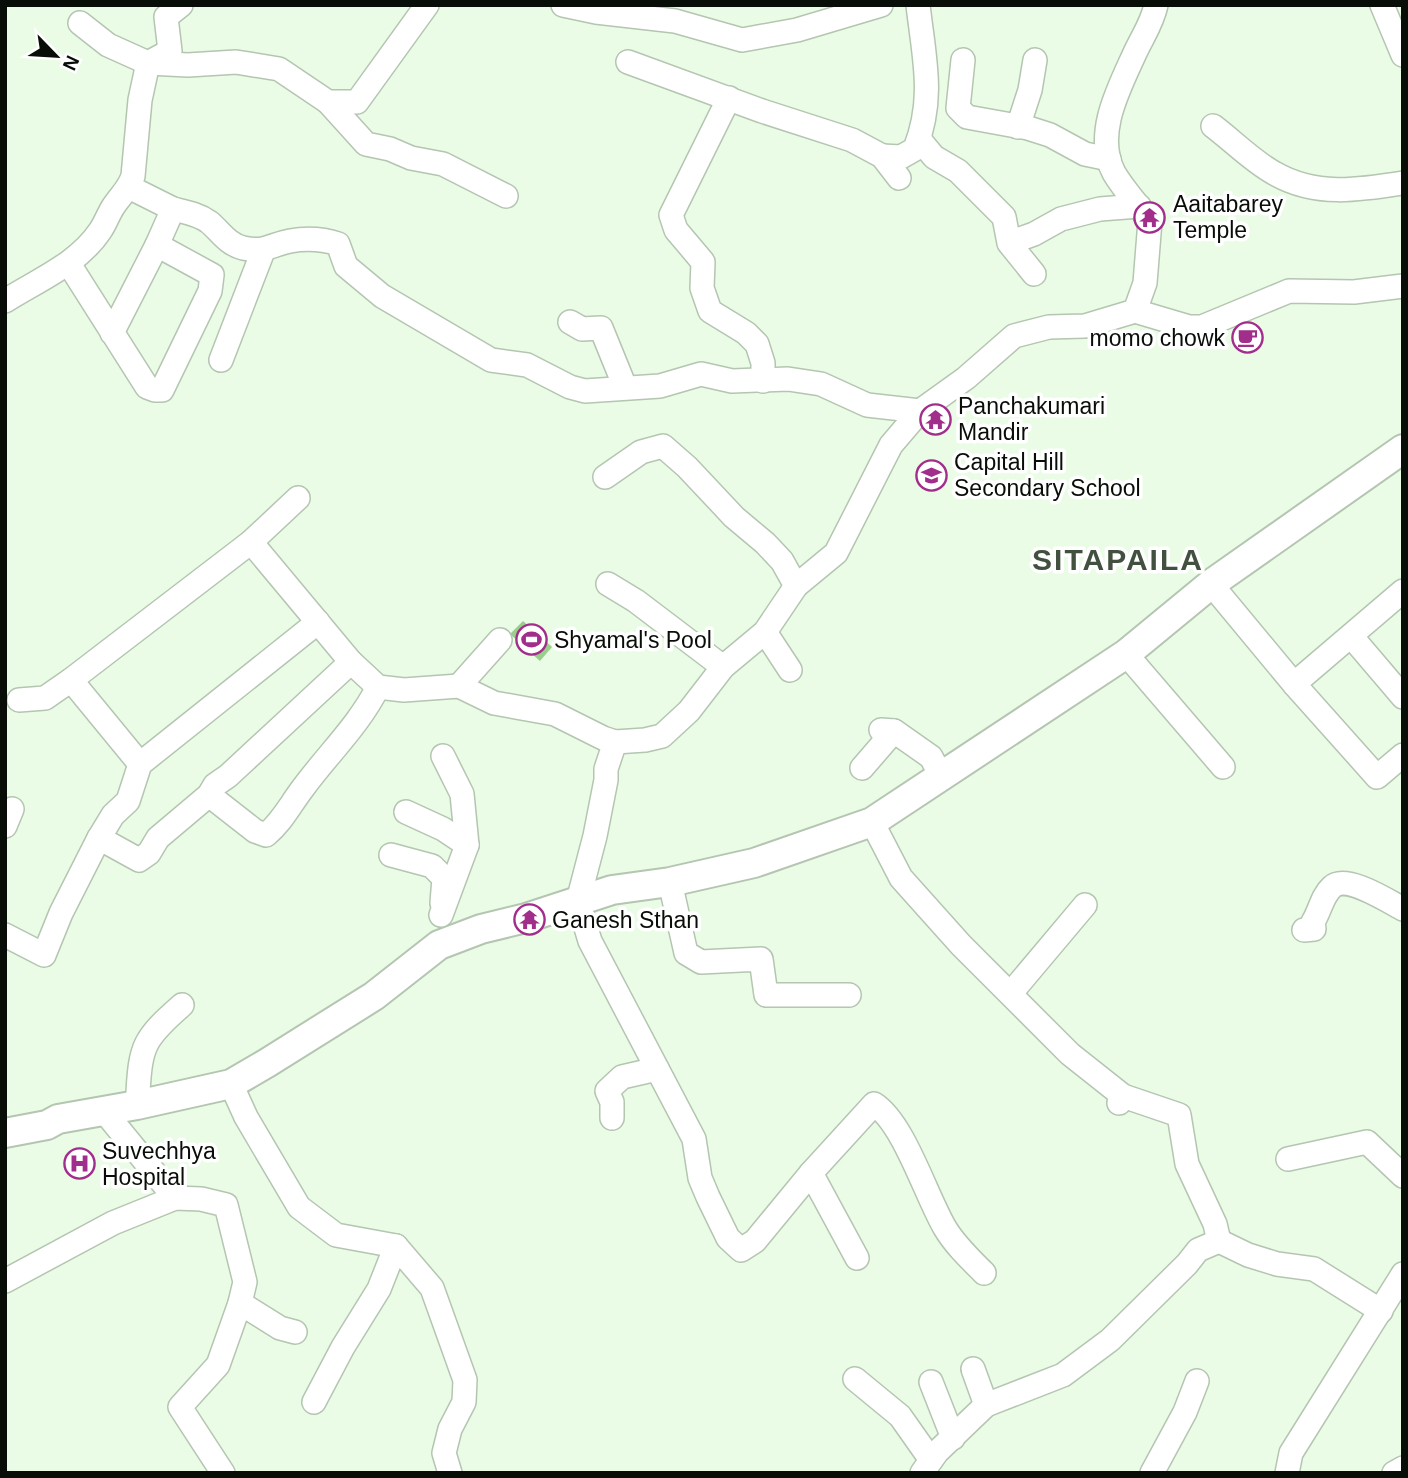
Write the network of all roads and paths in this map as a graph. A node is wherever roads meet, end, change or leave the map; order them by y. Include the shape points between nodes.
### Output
1 (181, 5) edge
2 (427, 5) edge
3 (563, 5) edge
4 (881, 5) edge
5 (918, 5) edge
6 (1156, 5) edge
7 (1382, 5) edge
8 (80, 23) dead end
9 (1403, 55) edge
10 (963, 60) dead end
11 (1035, 60) dead end
12 (628, 62) dead end
13 (148, 63) junction
14 (729, 98) junction
15 (328, 102) junction
16 (1213, 126) dead end
17 (1018, 127) junction
18 (919, 139) junction
19 (882, 156) junction
20 (1109, 159) junction
21 (899, 178) dead end
22 (1403, 183) edge
23 (130, 187) junction
24 (506, 196) dead end
25 (1139, 206) junction
26 (173, 209) junction
27 (157, 245) junction
28 (263, 251) junction
29 (69, 264) junction
30 (1403, 286) edge
31 (5, 301) edge
32 (1135, 312) junction
33 (570, 322) dead end
34 (111, 333) junction
35 (221, 360) dead end
36 (763, 381) junction
37 (625, 387) junction
38 (920, 411) junction
39 (1403, 449) edge
40 (605, 477) dead end
41 (298, 498) dead end
42 (251, 542) junction
43 (608, 584) dead end
44 (1211, 584) junction
45 (796, 586) junction
46 (1403, 591) edge
47 (317, 622) junction
48 (765, 632) junction
49 (1351, 636) junction
50 (500, 640) dead end
51 (1126, 654) junction
52 (351, 662) junction
53 (723, 667) junction
54 (790, 670) dead end
55 (71, 680) junction
56 (1294, 684) junction
57 (378, 687) junction
58 (459, 687) junction
59 (1403, 697) edge
60 (19, 700) dead end
61 (615, 741) junction
62 (1403, 755) edge
63 (443, 756) dead end
64 (140, 764) junction
65 (1223, 767) dead end
66 (862, 768) dead end
67 (941, 776) junction
68 (209, 795) junction
69 (406, 812) dead end
70 (872, 822) junction
71 (99, 838) junction
72 (467, 845) junction
73 (391, 855) dead end
74 (670, 882) junction
75 (578, 901) junction
76 (1085, 905) dead end
77 (1403, 909) edge
78 (441, 915) junction
79 (1304, 930) dead end
80 (7, 939) edge
81 (439, 945) junction
82 (1011, 993) junction
83 (849, 995) dead end
84 (182, 1004) dead end
85 (657, 1069) junction
86 (230, 1084) junction
87 (137, 1105) junction
88 (104, 1111) junction
89 (612, 1118) dead end
90 (5, 1133) edge
91 (1288, 1159) dead end
92 (811, 1173) junction
93 (1403, 1176) edge
94 (175, 1198) junction
95 (1219, 1241) junction
96 (396, 1246) junction
97 (857, 1258) dead end
98 (984, 1273) dead end
99 (1403, 1274) edge
100 (5, 1281) edge
101 (240, 1303) junction
102 (1381, 1311) junction
103 (295, 1332) dead end
104 (973, 1369) dead end
105 (855, 1379) dead end
106 (1197, 1381) dead end
107 (931, 1382) dead end
108 (314, 1402) dead end
109 (986, 1405) junction
110 (953, 1438) junction
111 (927, 1466) edge
112 (1403, 1468) edge
113 (223, 1473) edge
114 (450, 1473) edge
115 (1152, 1473) edge
116 (1287, 1473) edge
117 (1394, 1473) edge

1 - 13 street via 166,17 170,51
2 - 15 street via 357,102
3 - 4 street via 675,21 742,40 797,30
5 - 18 street via 927,85
6 - 20 street via 1109,120 1105,135
7 - 9 street
8 - 13 street via 108,45
10 - 17 street via 961,114
11 - 17 street
12 - 14 street
13 - 15 street via 236,62 279,69
13 - 23 street via 139,100
14 - 19 street via 852,140
14 - 36 street via 671,215 676,230 703,262 702,289 710,311 757,344
15 - 24 street via 366,144 443,164
16 - 22 street via 1271,172 1320,190 1362,190
17 - 20 street
18 - 19 street via 915,149 901,157
18 - 25 street via 1004,217 1009,243 1061,219
19 - 21 street
20 - 25 street
23 - 26 street
23 - 29 street via 99,233
25 - 32 street via 1150,221 1145,283
26 - 27 street
26 - 28 street via 200,216 240,247
27 - 34 street
27 - 34 street via 212,275 210,291 162,390 147,387
28 - 35 street
28 - 37 street via 290,241 322,239 338,244 346,266 382,296 491,360 527,365 585,391
29 - 31 street
29 - 34 street
30 - 32 street via 1354,292 1289,291 1202,327
32 - 38 street via 1085,326 1049,327 1014,336
33 - 37 street via 582,329 601,328
36 - 37 street via 701,374 660,386
36 - 38 street via 821,384 867,405
38 - 45 street via 891,445 836,553
39 - 44 main road
40 - 45 street via 641,452 663,446 765,543
41 - 42 street
42 - 47 street
42 - 55 street
43 - 53 street
44 - 51 main road
44 - 56 street
45 - 48 street
46 - 49 street
47 - 52 street
47 - 64 street
48 - 53 street
48 - 54 street
49 - 56 street
49 - 59 street
50 - 58 street
51 - 65 street
51 - 67 main road
52 - 57 street
52 - 68 street
53 - 61 street via 689,712 662,736
55 - 60 street via 46,698
55 - 64 street
56 - 62 street via 1377,777
57 - 58 street
57 - 68 street via 369,706 283,819 265,835
58 - 61 street via 494,703 555,713
61 - 75 street
63 - 72 street via 462,794
64 - 71 street via 128,801
66 - 67 street via 887,730 931,757
67 - 70 main road
68 - 71 street via 139,860
69 - 72 street
70 - 74 main road via 754,863
70 - 82 street via 901,878 961,946
71 - 80 street via 44,955
72 - 78 street
73 - 78 street via 432,866 444,877
74 - 75 main road via 612,890
74 - 83 street via 686,953 701,961 761,960 766,995
75 - 81 main road
75 - 85 street via 590,941
76 - 82 street
77 - 79 street via 1343,883 1325,896 1314,929
78 - 81 street
81 - 86 main road via 374,996
82 - 95 street via 1121,1099 1178,1115 1187,1164
84 - 87 street via 146,1044
85 - 89 street via 622,1077 607,1091
85 - 92 street via 694,1139 708,1197 728,1238 738,1248 755,1241
86 - 87 main road
86 - 96 street via 299,1207 336,1235
87 - 88 main road
88 - 90 main road
88 - 94 street
91 - 93 street via 1367,1142
92 - 97 street
92 - 98 street via 874,1104 896,1128 945,1228
94 - 100 street via 113,1223
94 - 101 street via 226,1205 245,1282
95 - 102 street via 1277,1264 1314,1269
95 - 109 street via 1198,1250 1110,1340 1063,1375
96 - 108 street via 379,1289
96 - 114 street via 432,1287 465,1380 464,1402 444,1453
99 - 102 street
101 - 103 street
101 - 113 street via 218,1365 180,1407
102 - 116 street via 1291,1453
104 - 109 street
105 - 111 street via 900,1416
106 - 115 street
107 - 110 street
109 - 110 street
110 - 111 street
112 - 117 street

